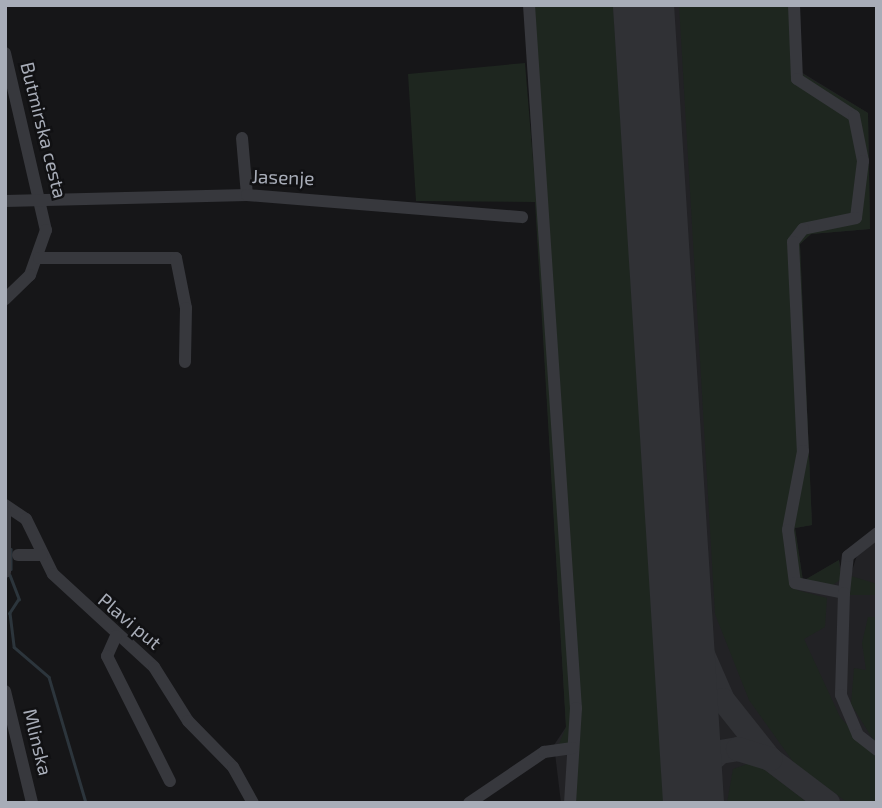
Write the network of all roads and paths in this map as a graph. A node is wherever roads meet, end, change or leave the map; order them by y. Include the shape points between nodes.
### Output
1 (529, 5) edge
2 (794, 5) edge
3 (5, 53) edge
4 (242, 138) dead end
5 (247, 195) junction
6 (42, 198) junction
7 (5, 201) edge
8 (522, 217) dead end
9 (39, 258) junction
10 (5, 299) edge
11 (185, 362) dead end
12 (10, 510) edge
13 (877, 533) edge
14 (18, 555) dead end
15 (42, 555) junction
16 (5, 572) edge
17 (844, 593) junction
18 (116, 636) junction
19 (5, 691) edge
20 (573, 748) junction
21 (877, 750) edge
22 (170, 781) dead end
23 (32, 803) edge
24 (253, 803) edge
25 (469, 803) edge
26 (570, 803) edge

1 - 20 street via 569,590
2 - 17 street via 797,79 850,112 862,136 859,215 844,225 803,229 793,242 803,461 788,530 793,574 801,588
3 - 6 street, Butmirska cesta
4 - 5 street
5 - 6 street, Jasenje
5 - 8 street, Jasenje
6 - 7 street, Jasenje
6 - 9 street, Butmirska cesta via 46,230
9 - 10 street, Butmirska cesta
9 - 11 street via 176,258 186,308
12 - 15 street, Plavi put
12 - 16 street
13 - 17 street via 852,549
14 - 15 street
15 - 18 street, Plavi put via 53,574
17 - 21 street via 841,695 853,727
18 - 22 street via 108,659
18 - 24 street, Plavi put via 154,667 187,722 233,767
19 - 23 street, Mlinska
20 - 25 street via 555,749
20 - 26 street

